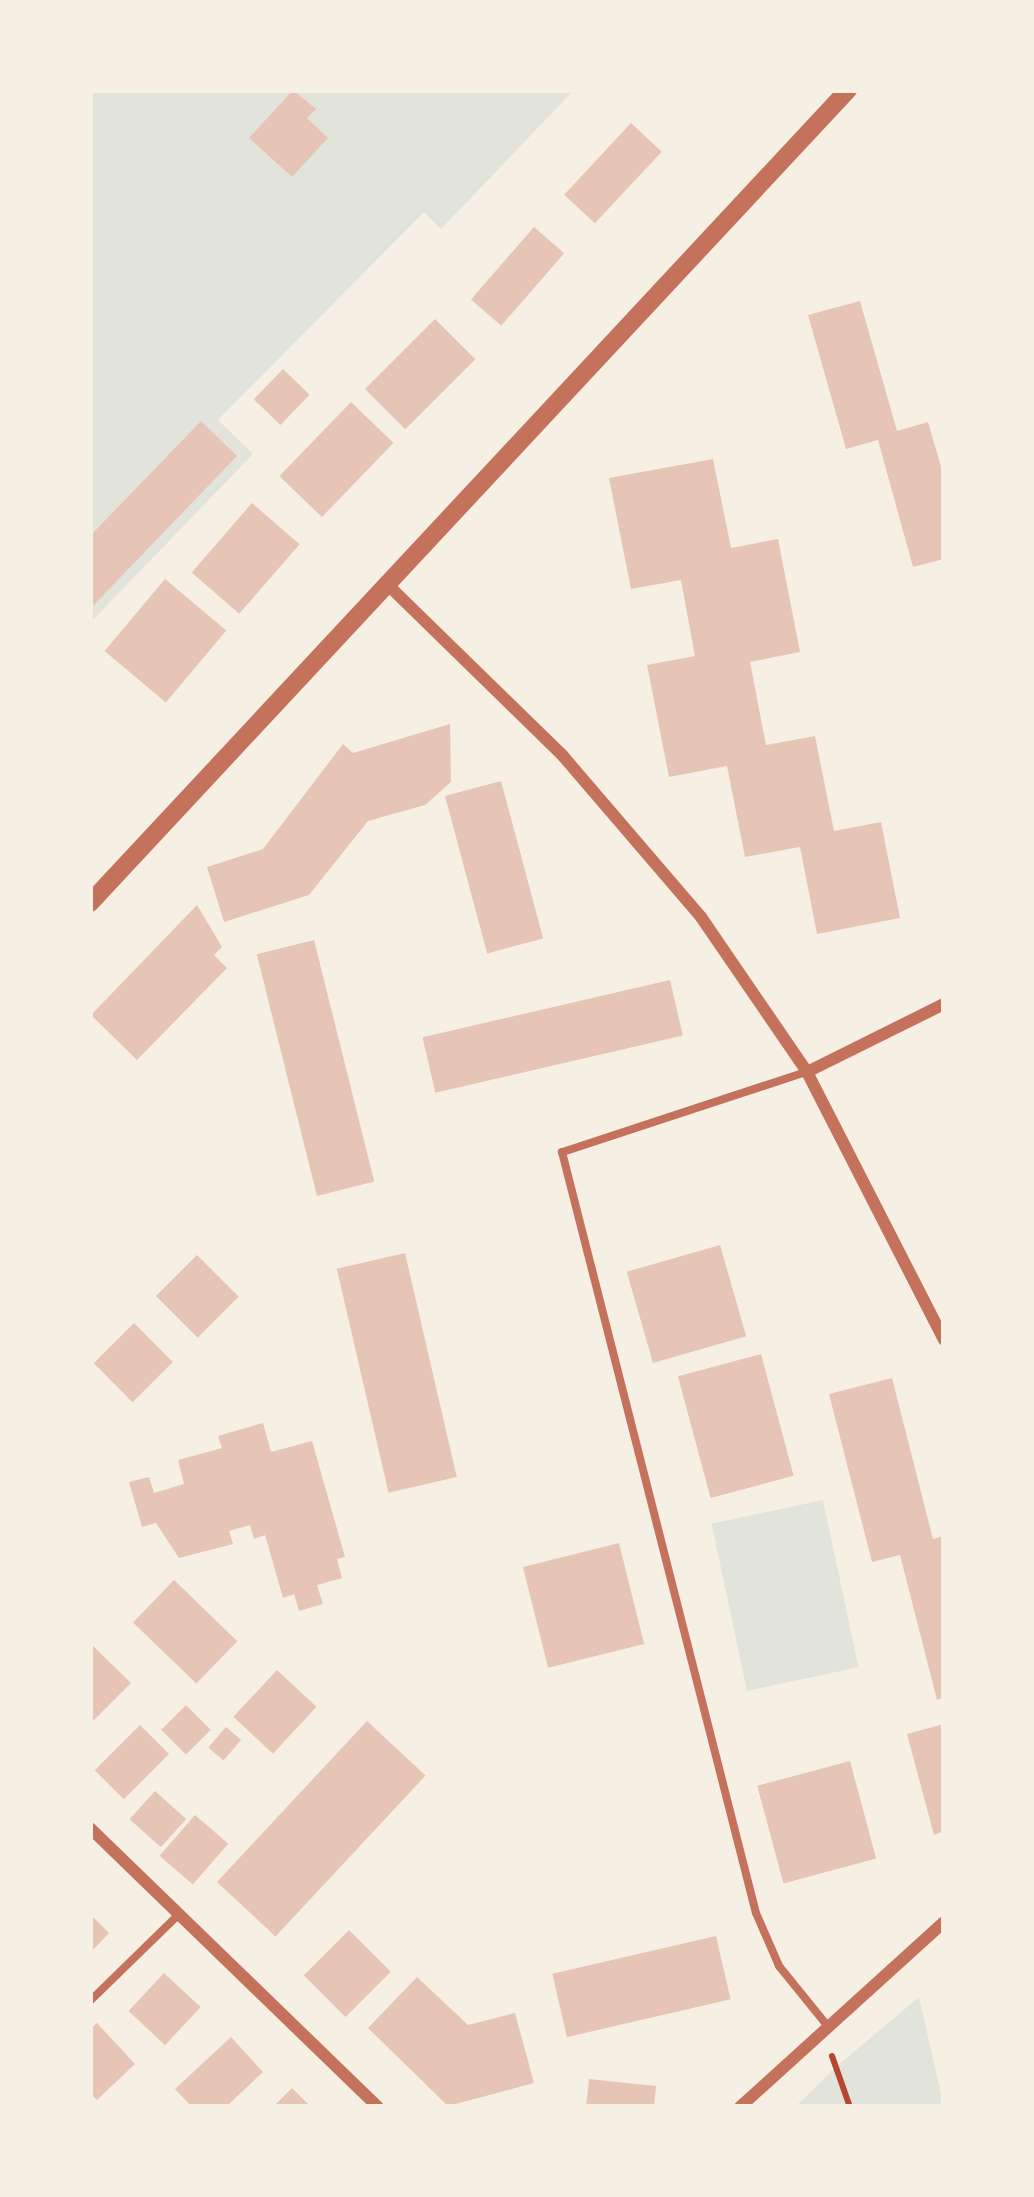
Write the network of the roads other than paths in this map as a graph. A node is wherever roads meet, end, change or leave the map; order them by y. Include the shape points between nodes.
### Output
1 (848, 90) edge
2 (388, 585) junction
3 (90, 903) edge
4 (944, 1004) edge
5 (807, 1072) junction
6 (944, 1340) edge
7 (90, 1828) edge
8 (178, 1915) junction
9 (944, 1922) edge
10 (90, 2001) edge
11 (826, 2024) junction
12 (378, 2107) edge
13 (740, 2107) edge

1 - 2 street
2 - 3 street
2 - 5 street via 630,831 701,916
4 - 5 street
5 - 6 street
5 - 11 lane via 562,1152 756,1913 779,1966
7 - 8 street
8 - 10 lane
8 - 12 street
9 - 11 street
11 - 13 street

